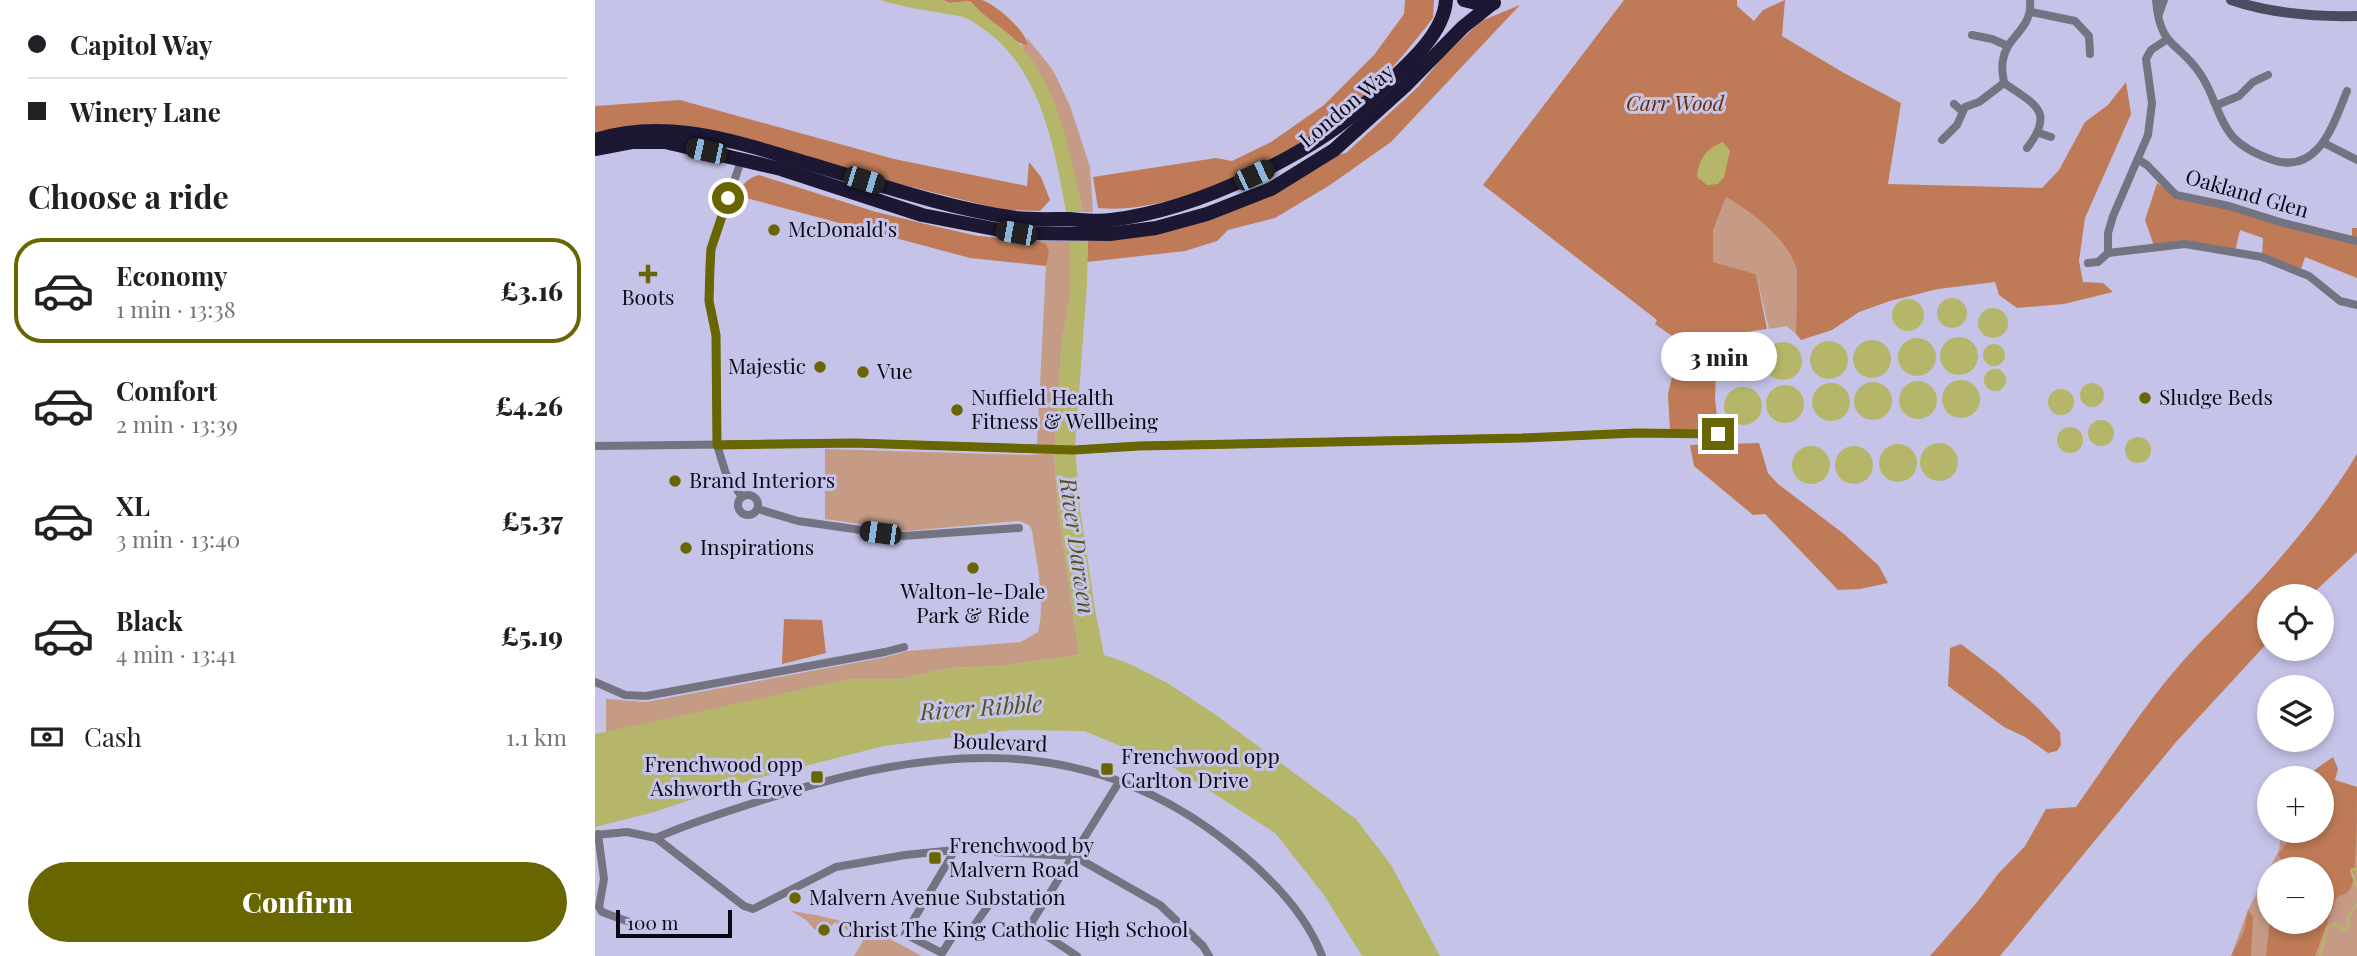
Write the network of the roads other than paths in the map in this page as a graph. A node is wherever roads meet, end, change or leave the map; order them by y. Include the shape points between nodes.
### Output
1 (1446, 0) edge
2 (1464, 0) edge
3 (2030, 0) edge
4 (2156, 0) edge
5 (2164, 0) edge
6 (2231, 0) edge
7 (1497, 2) edge
8 (2031, 12) junction
9 (2158, 16) junction
10 (2357, 16) edge
11 (1972, 35) dead end
12 (2166, 40) junction
13 (2008, 46) junction
14 (2090, 54) dead end
15 (2268, 75) dead end
16 (2004, 83) junction
17 (2347, 91) dead end
18 (1954, 104) dead end
19 (2217, 105) junction
20 (1962, 111) junction
21 (2039, 133) junction
22 (2051, 137) dead end
23 (595, 140) edge
24 (1942, 140) dead end
25 (2323, 143) junction
26 (2027, 148) dead end
27 (595, 149) edge
28 (745, 152) junction
29 (2139, 160) junction
30 (2357, 160) edge
31 (1110, 227) junction
32 (2357, 241) edge
33 (2108, 253) junction
34 (2088, 263) dead end
35 (2357, 305) edge
36 (1718, 434) dead end
37 (717, 445) junction
38 (595, 446) edge
39 (742, 498) junction
40 (758, 509) junction
41 (1019, 528) dead end
42 (904, 647) dead end
43 (595, 682) edge
44 (1119, 782) junction
45 (596, 834) edge
46 (656, 838) junction
47 (955, 850) junction
48 (1074, 856) junction
49 (988, 906) dead end
50 (643, 928) dead end
51 (1077, 956) edge
52 (1209, 956) edge
53 (1322, 956) edge

1 - 31 highway, London Way via 1439,27 1423,47 1356,113 1319,139 1216,193
2 - 7 highway
3 - 8 street
4 - 9 street
5 - 9 street
6 - 10 street via 2260,10
7 - 31 highway, London Way via 1463,27 1334,150 1271,189 1169,225
8 - 13 street
8 - 14 street via 2075,21 2089,36
9 - 12 street
11 - 13 street
12 - 19 street via 2201,74
12 - 29 street via 2146,59 2152,103
13 - 16 street
15 - 19 street
16 - 20 street
16 - 21 street via 2038,108
17 - 25 street
18 - 20 street
19 - 25 street via 2234,138 2275,161 2300,161
20 - 24 street via 1957,125
21 - 22 street
21 - 26 street
23 - 28 highway, London Way via 632,131 668,130
25 - 30 street
27 - 28 highway, London Way via 665,142
28 - 31 highway, London Way via 781,169 922,215 1016,225
28 - 37 street via 711,257
29 - 32 street, Oakland Glen via 2176,195
29 - 33 street via 2113,216
33 - 34 street via 2098,262
33 - 35 street via 2185,244 2262,257 2309,276 2340,301
36 - 37 street via 1074,450 854,443
37 - 38 street
37 - 39 street via 726,474
39 - 40 street via 755,497
39 - 40 street via 738,504 742,513 752,515
40 - 41 street via 798,521 903,536
42 - 43 street via 646,696 625,695
44 - 46 street, Boulevard via 1037,759 958,757 911,762 800,788
44 - 48 street
44 - 53 street, Boulevard via 1184,811 1247,858 1276,886
45 - 46 street via 627,832
45 - 50 street via 604,879 601,912
46 - 47 street via 754,909 836,867
47 - 48 street
47 - 49 street via 905,934 942,953 953,936 971,930
48 - 51 street via 1030,925
48 - 52 street via 1160,905

